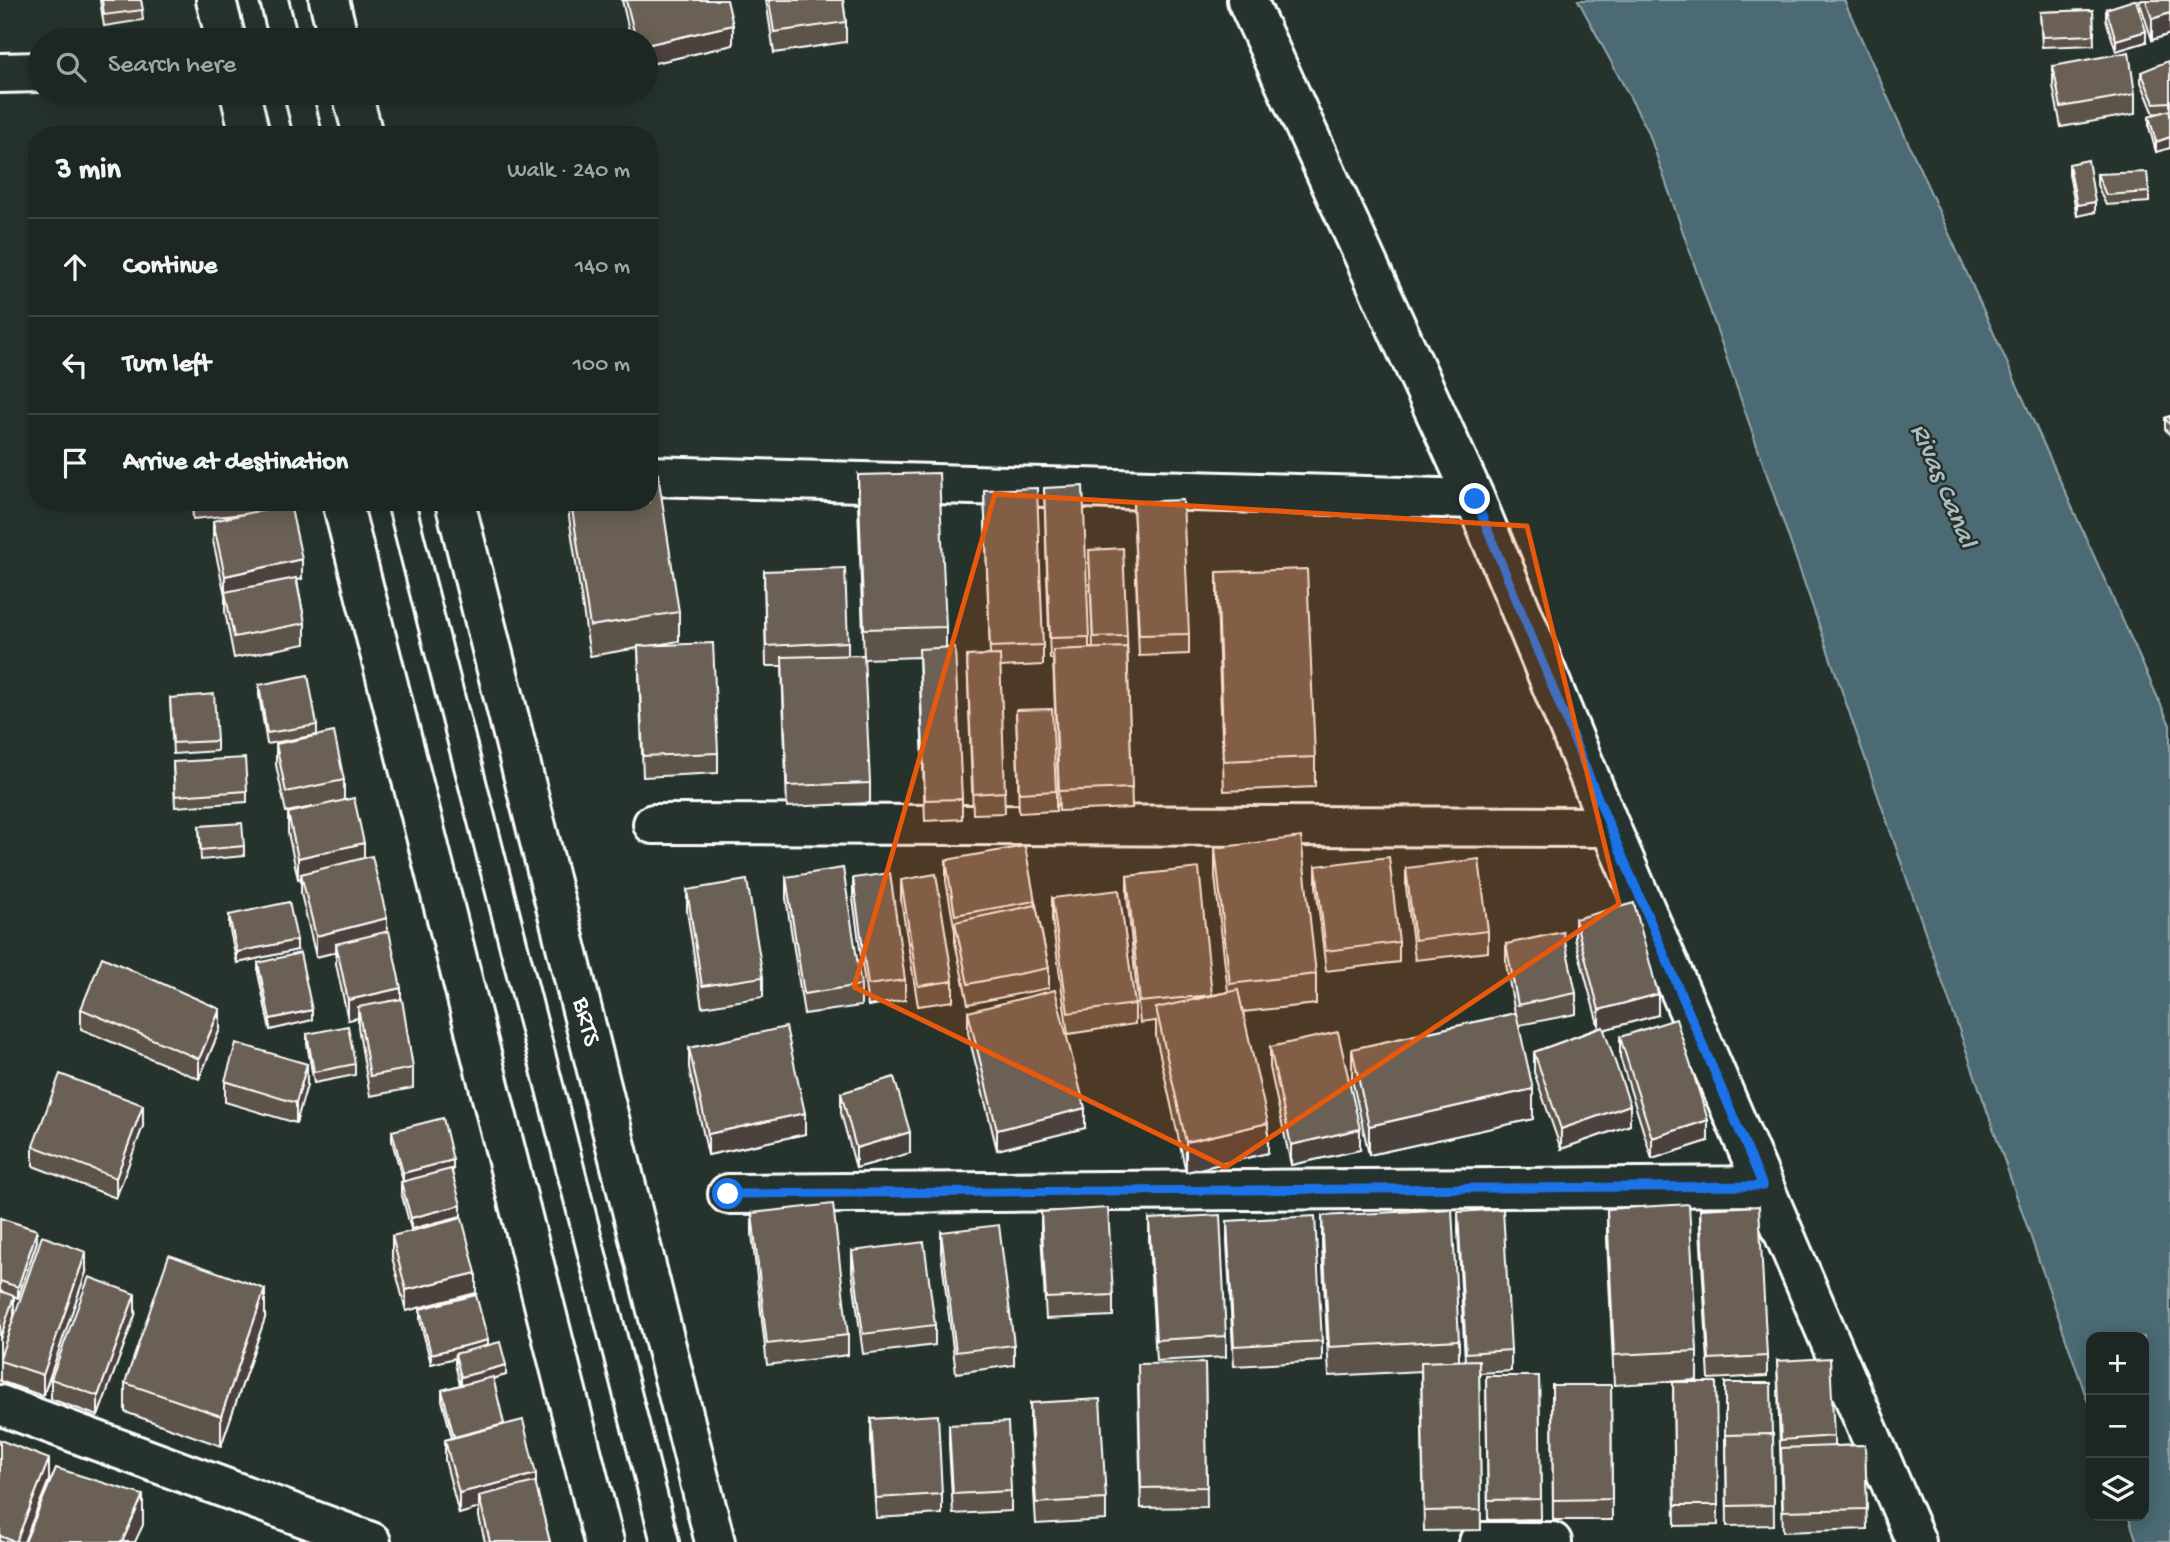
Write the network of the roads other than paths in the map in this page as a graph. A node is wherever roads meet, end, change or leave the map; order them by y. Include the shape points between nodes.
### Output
1 (216, 0) edge
2 (274, 0) edge
3 (329, 0) edge
4 (1247, 0) edge
5 (223, 28) edge
6 (281, 28) edge
7 (336, 28) edge
8 (28, 72) edge
9 (0, 73) edge
10 (243, 105) edge
11 (301, 105) edge
12 (355, 105) edge
13 (248, 126) edge
14 (306, 126) edge
15 (361, 126) edge
16 (658, 476) edge
17 (1475, 499) junction
18 (344, 511) edge
19 (403, 511) edge
20 (457, 511) edge
21 (653, 824) dead end
22 (1610, 827) junction
23 (1763, 1186) junction
24 (728, 1194) dead end
25 (0, 1405) edge
26 (371, 1542) edge
27 (604, 1542) edge
28 (665, 1542) edge
29 (715, 1542) edge
30 (1479, 1542) edge
31 (1552, 1542) edge
32 (1916, 1542) edge

1 - 5 street
2 - 6 lane
3 - 7 street
4 - 17 street
8 - 9 street
10 - 13 street
11 - 14 lane
12 - 15 street
16 - 17 street
17 - 22 street
18 - 27 street
19 - 28 lane
20 - 29 street, BRTS
21 - 22 street
22 - 23 street
23 - 24 street
23 - 32 street
25 - 26 street
30 - 31 street

